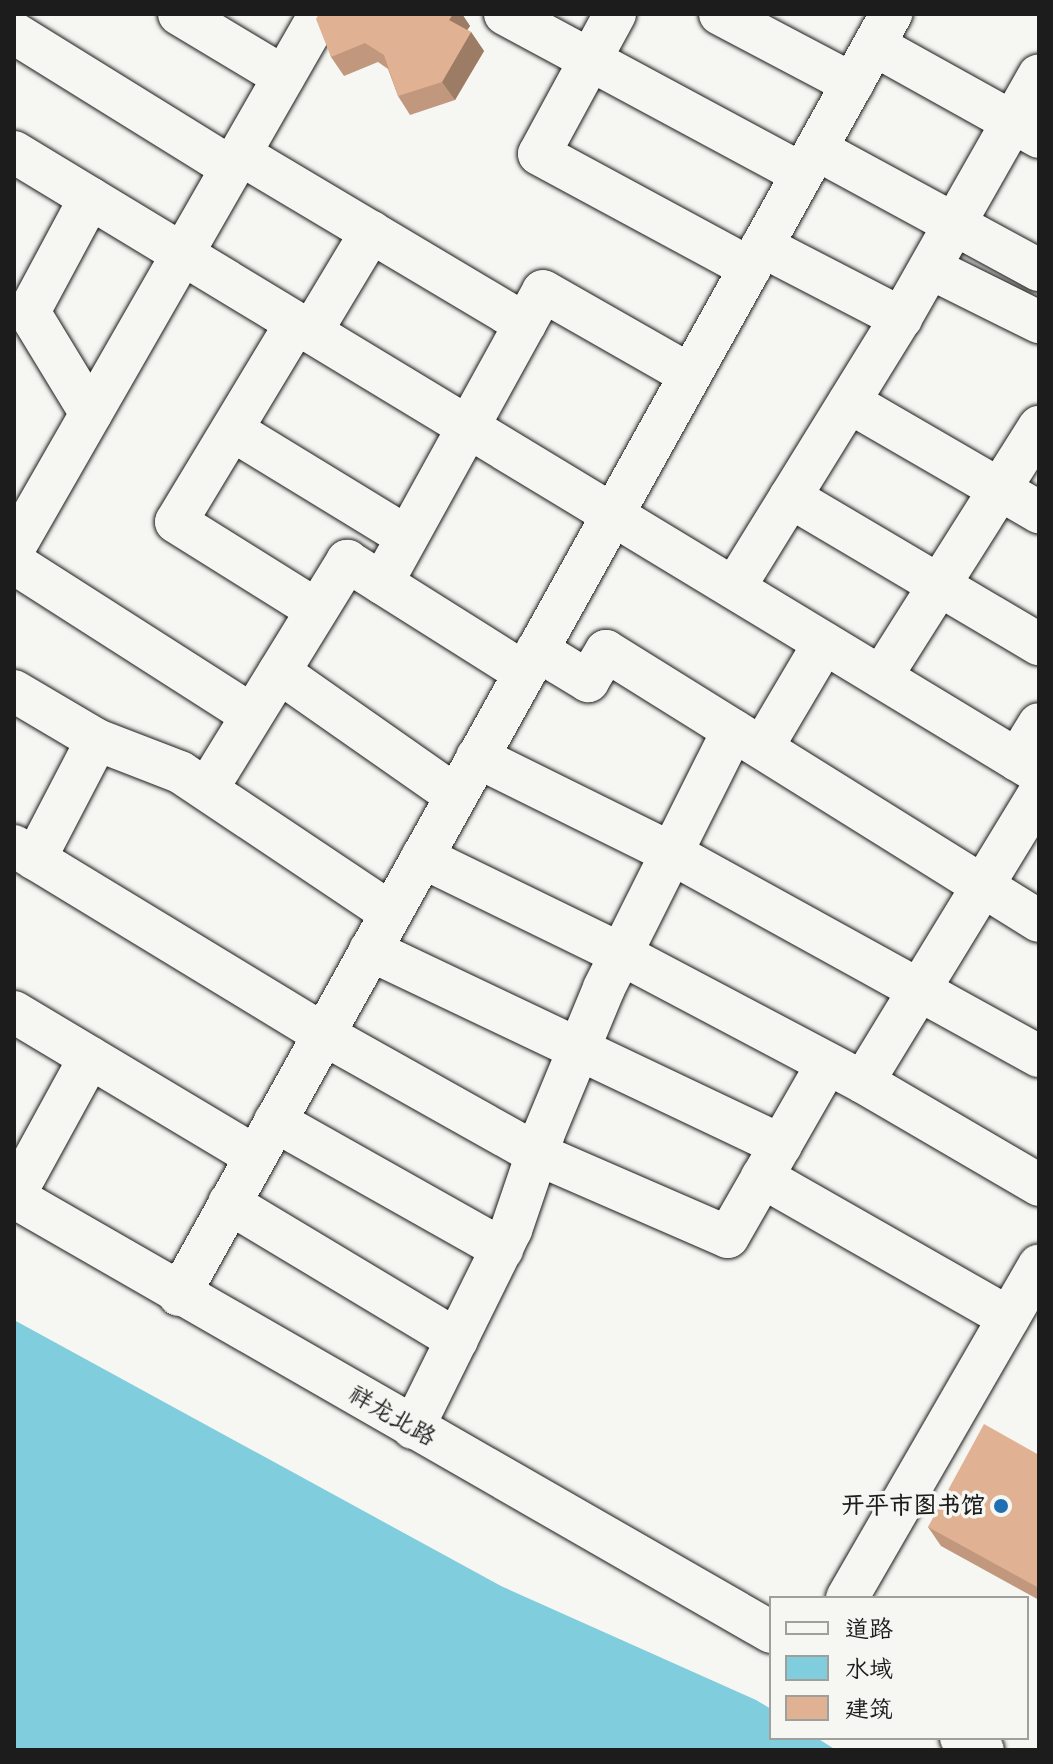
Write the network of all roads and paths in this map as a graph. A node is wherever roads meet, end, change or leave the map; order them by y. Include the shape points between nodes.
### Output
1 (179, 14) edge
2 (320, 14) edge
3 (505, 14) edge
4 (615, 14) edge
5 (720, 14) edge
6 (883, 29) edge
7 (14, 33) edge
8 (590, 60) junction
9 (1039, 75) edge
10 (284, 77) junction
11 (853, 84) junction
12 (1026, 130) edge
13 (14, 152) edge
14 (236, 161) junction
15 (809, 162) junction
16 (90, 198) junction
17 (955, 225) junction
18 (371, 232) junction
19 (182, 254) junction
20 (756, 257) junction
21 (930, 268) junction
22 (1039, 270) edge
23 (22, 314) edge
24 (901, 318) junction
25 (1039, 322) edge
26 (525, 324) junction
27 (304, 328) junction
28 (690, 375) junction
29 (849, 402) junction
30 (91, 414) junction
31 (468, 427) junction
32 (1039, 427) edge
33 (232, 430) junction
34 (1000, 489) junction
35 (790, 497) junction
36 (1039, 512) edge
37 (612, 515) junction
38 (19, 524) edge
39 (407, 537) junction
40 (14, 563) edge
41 (382, 583) junction
42 (939, 585) junction
43 (734, 588) junction
44 (317, 610) junction
45 (824, 643) junction
46 (1039, 644) edge
47 (531, 661) junction
48 (279, 672) junction
49 (881, 677) junction
50 (14, 691) edge
51 (252, 715) junction
52 (1039, 724) edge
53 (748, 739) junction
54 (97, 740) junction
55 (477, 757) junction
56 (1028, 766) edge
57 (207, 789) junction
58 (1039, 794) edge
59 (456, 796) junction
60 (25, 852) edge
61 (671, 853) junction
62 (422, 857) junction
63 (983, 886) junction
64 (391, 913) junction
65 (1039, 921) edge
66 (370, 950) junction
67 (621, 954) junction
68 (921, 988) junction
69 (14, 1012) edge
70 (323, 1034) junction
71 (578, 1049) junction
72 (1039, 1056) edge
73 (90, 1057) junction
74 (845, 1073) junction
75 (265, 1139) junction
76 (537, 1154) junction
77 (771, 1161) junction
78 (1039, 1185) edge
79 (14, 1196) edge
80 (229, 1203) junction
81 (502, 1249) junction
82 (1039, 1266) edge
83 (179, 1295) junction
84 (1009, 1318) junction
85 (457, 1340) junction
86 (413, 1428) junction
87 (848, 1596) edge
88 (769, 1631) edge
89 (965, 1740) edge
90 (983, 1750) edge

1 - 10 street
2 - 10 street
3 - 8 street
4 - 8 street
5 - 11 street
6 - 11 street
6 - 12 street
7 - 14 street
8 - 15 street
8 - 20 street via 539,154
9 - 12 street
10 - 14 street
11 - 15 street
12 - 17 street
13 - 16 street
14 - 18 street
14 - 19 street
15 - 17 street
15 - 20 street
16 - 19 street
16 - 23 street
17 - 21 street
17 - 22 street
18 - 26 street
18 - 27 street
19 - 27 street
19 - 30 street
20 - 24 street
20 - 28 street
21 - 24 street
21 - 25 street
23 - 30 street
24 - 29 street
26 - 28 street via 543,291
26 - 31 street
27 - 31 street
27 - 33 street
28 - 37 street
29 - 34 street
29 - 35 street
30 - 38 street
31 - 37 street
31 - 39 street
32 - 34 street
33 - 39 street
33 - 44 street via 176,522
34 - 36 street
34 - 42 street
35 - 42 street
35 - 43 street
37 - 43 street
37 - 47 street
39 - 41 street
40 - 51 street
41 - 44 street via 347,561
41 - 47 street
42 - 46 street
42 - 49 street
43 - 45 street
44 - 48 street
45 - 49 street
45 - 53 street
47 - 53 street via 588,681 606,651
47 - 55 street
48 - 51 street
48 - 59 street
49 - 56 street
50 - 54 street
51 - 57 street
52 - 56 street
53 - 61 street
53 - 63 street
54 - 57 street via 180,772
54 - 60 street
55 - 59 street
55 - 61 street
57 - 64 street
58 - 63 street
59 - 62 street
60 - 70 street
61 - 67 street
61 - 68 street
62 - 64 street
62 - 67 street
63 - 65 street
63 - 68 street
64 - 66 street
66 - 70 street
66 - 71 street
67 - 71 street
67 - 74 street
68 - 72 street
68 - 74 street
69 - 73 street
70 - 75 street
70 - 76 street
71 - 76 street
71 - 77 street
73 - 75 street
73 - 79 street
74 - 77 street
74 - 78 street
75 - 80 street
75 - 81 street
76 - 77 street via 728,1237
76 - 81 street
77 - 84 street
79 - 83 street, 祥龙北路
80 - 83 street
80 - 85 street
81 - 85 street
82 - 84 street
83 - 86 street, 祥龙北路
84 - 87 street
85 - 86 street
86 - 88 street, 祥龙北路
89 - 90 street

